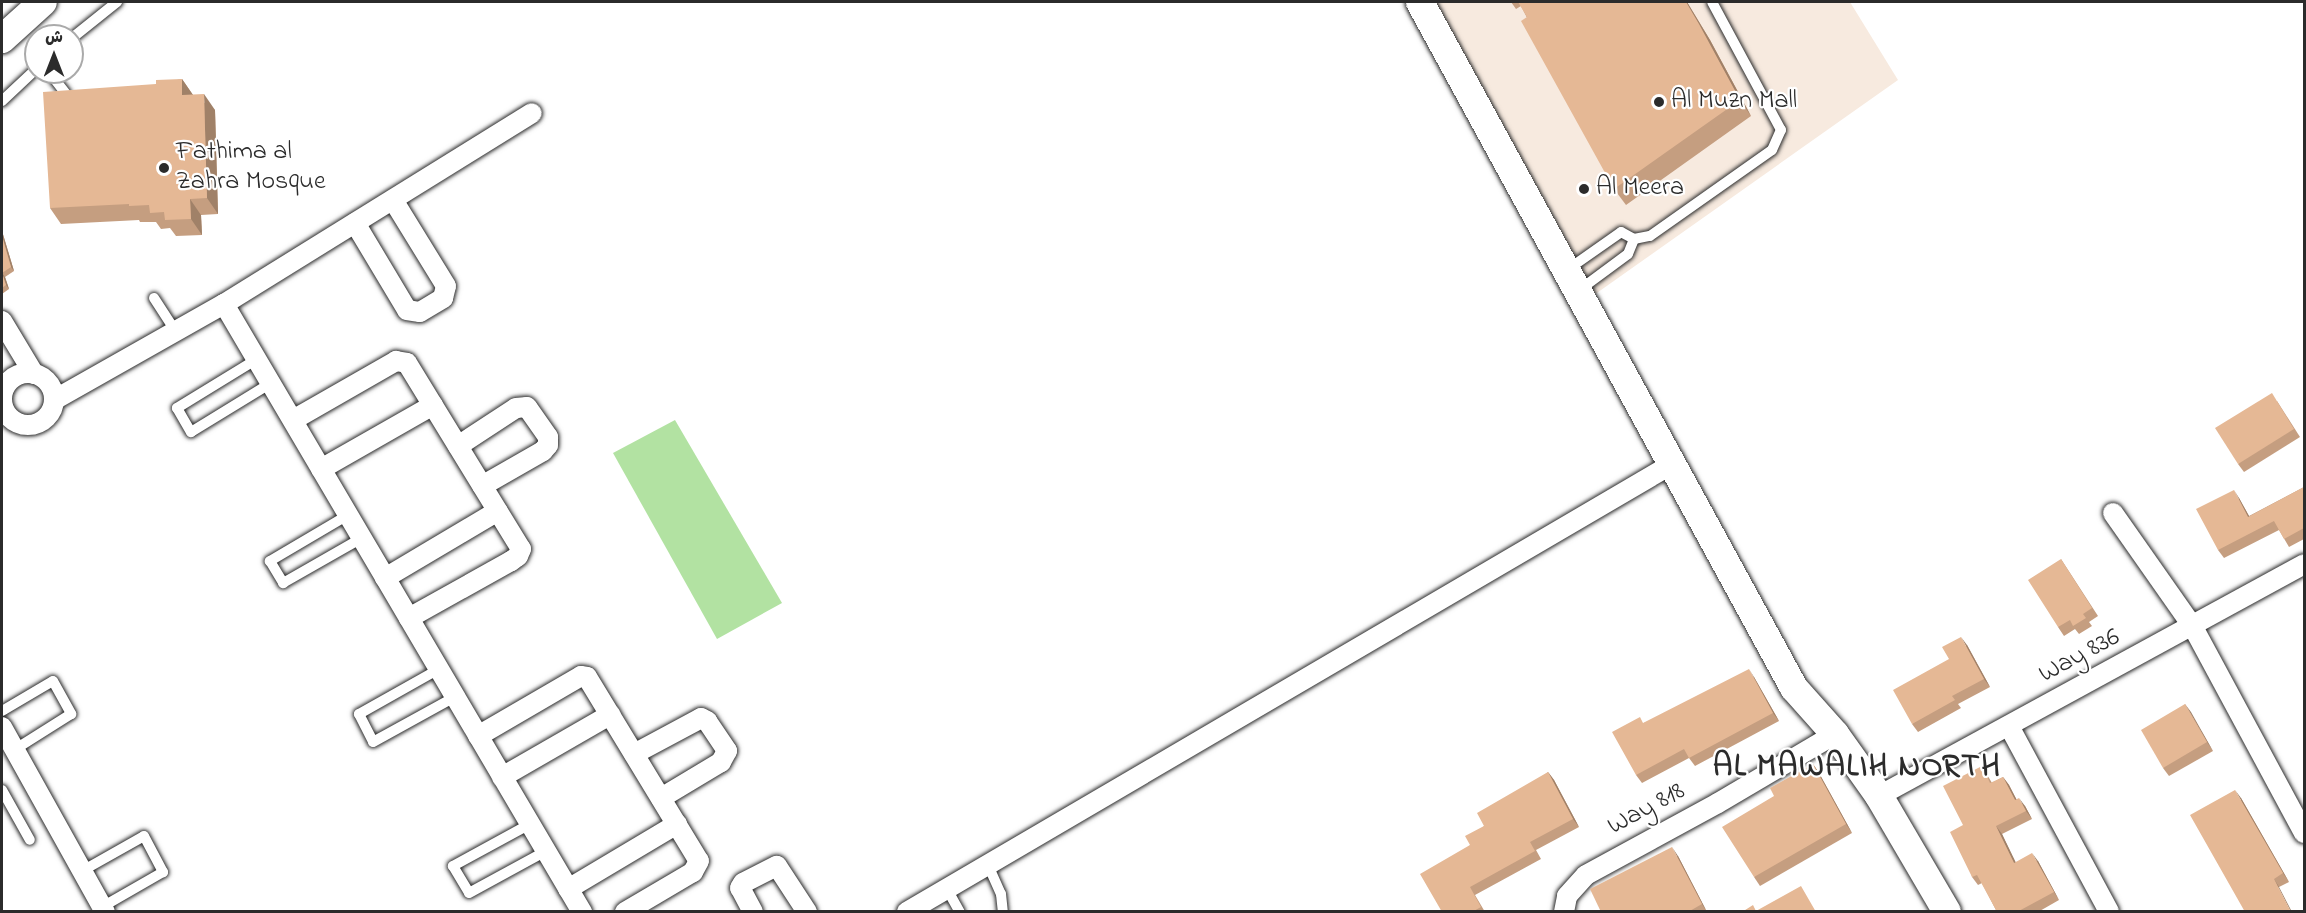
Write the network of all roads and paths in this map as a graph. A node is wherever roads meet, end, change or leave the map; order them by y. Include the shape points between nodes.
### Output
1 (43, 2) edge
2 (117, 2) edge
3 (1420, 2) edge
4 (1712, 2) edge
5 (84, 28) edge
6 (2, 39) edge
7 (24, 80) edge
8 (58, 84) edge
9 (66, 94) edge
10 (2, 101) edge
11 (532, 114) dead end
12 (393, 200) junction
13 (355, 223) junction
14 (1634, 239) junction
15 (1573, 281) junction
16 (154, 298) dead end
17 (224, 304) junction
18 (2, 321) edge
19 (176, 332) junction
20 (257, 359) junction
21 (34, 374) junction
22 (3, 383) edge
23 (271, 383) junction
24 (54, 400) junction
25 (433, 405) junction
26 (5, 419) edge
27 (293, 420) junction
28 (458, 446) junction
29 (1672, 464) junction
30 (321, 469) junction
31 (482, 486) junction
32 (498, 511) junction
33 (2113, 513) dead end
34 (348, 515) junction
35 (362, 538) junction
36 (2304, 564) edge
37 (385, 578) junction
38 (409, 618) junction
39 (2193, 627) junction
40 (439, 669) junction
41 (455, 697) junction
42 (2, 711) edge
43 (610, 715) junction
44 (2009, 726) junction
45 (2, 727) edge
46 (1835, 734) junction
47 (478, 736) junction
48 (14, 750) junction
49 (634, 754) junction
50 (502, 777) junction
51 (2, 790) edge
52 (1880, 796) junction
53 (661, 798) junction
54 (530, 824) junction
55 (676, 824) junction
56 (2304, 833) edge
57 (30, 840) dead end
58 (546, 850) junction
59 (988, 865) junction
60 (82, 871) junction
61 (946, 889) junction
62 (568, 890) junction
63 (103, 909) edge
64 (1562, 910) edge
65 (582, 912) edge
66 (625, 912) edge
67 (753, 912) edge
68 (807, 912) edge
69 (907, 912) edge
70 (960, 912) edge
71 (1003, 912) edge
72 (1947, 912) edge
73 (2109, 912) edge

1 - 6 street
2 - 5 lane
3 - 15 street
4 - 14 lane via 1782,130 1772,150 1679,218 1650,236
7 - 10 lane
8 - 9 lane
11 - 12 street
12 - 13 street
12 - 13 street via 446,286 443,298 420,312 407,310
13 - 17 street
14 - 15 lane via 1628,254
14 - 15 lane via 1621,232
15 - 29 street
16 - 19 lane
17 - 19 street
17 - 20 street
18 - 21 street
19 - 24 street
20 - 23 street
20 - 23 lane via 177,408 191,432
21 - 22 street via 17,375
21 - 24 street via 49,383
22 - 26 street
23 - 27 street
24 - 26 street via 47,417 40,422 24,425
25 - 27 street via 407,363 396,361
25 - 28 street
25 - 30 street
27 - 30 street
28 - 31 street
28 - 31 street via 516,408 527,406 548,437 543,451
29 - 46 street via 1794,688
29 - 59 street
30 - 34 street
31 - 32 street
32 - 37 street
32 - 38 street via 521,549 518,556
33 - 39 street
34 - 35 street
34 - 35 lane via 270,561 283,583
35 - 37 street
36 - 39 street, Way 836
37 - 38 street
38 - 40 street
39 - 44 street, Way 836
39 - 56 street
40 - 41 street
40 - 41 lane via 359,714 373,742
41 - 47 street
42 - 48 lane via 53,681 71,714
43 - 47 street via 586,676 581,676
43 - 49 street
43 - 50 street
44 - 52 street, Way 836
44 - 73 street
45 - 48 street
46 - 52 street
46 - 64 street, Way 818 via 1586,875 1567,896
47 - 50 street
48 - 60 street
49 - 53 street
49 - 53 street via 701,718 727,752 721,762
50 - 54 street
51 - 57 lane
52 - 72 street
53 - 55 street
54 - 58 street
54 - 58 lane via 453,866 469,894
55 - 62 street
55 - 66 street via 699,861 698,867
58 - 62 street
59 - 61 street
59 - 71 lane via 1001,894
60 - 63 street
60 - 63 lane via 144,836 163,872
61 - 69 street
61 - 70 lane
62 - 65 street
67 - 68 street via 740,888 777,866

